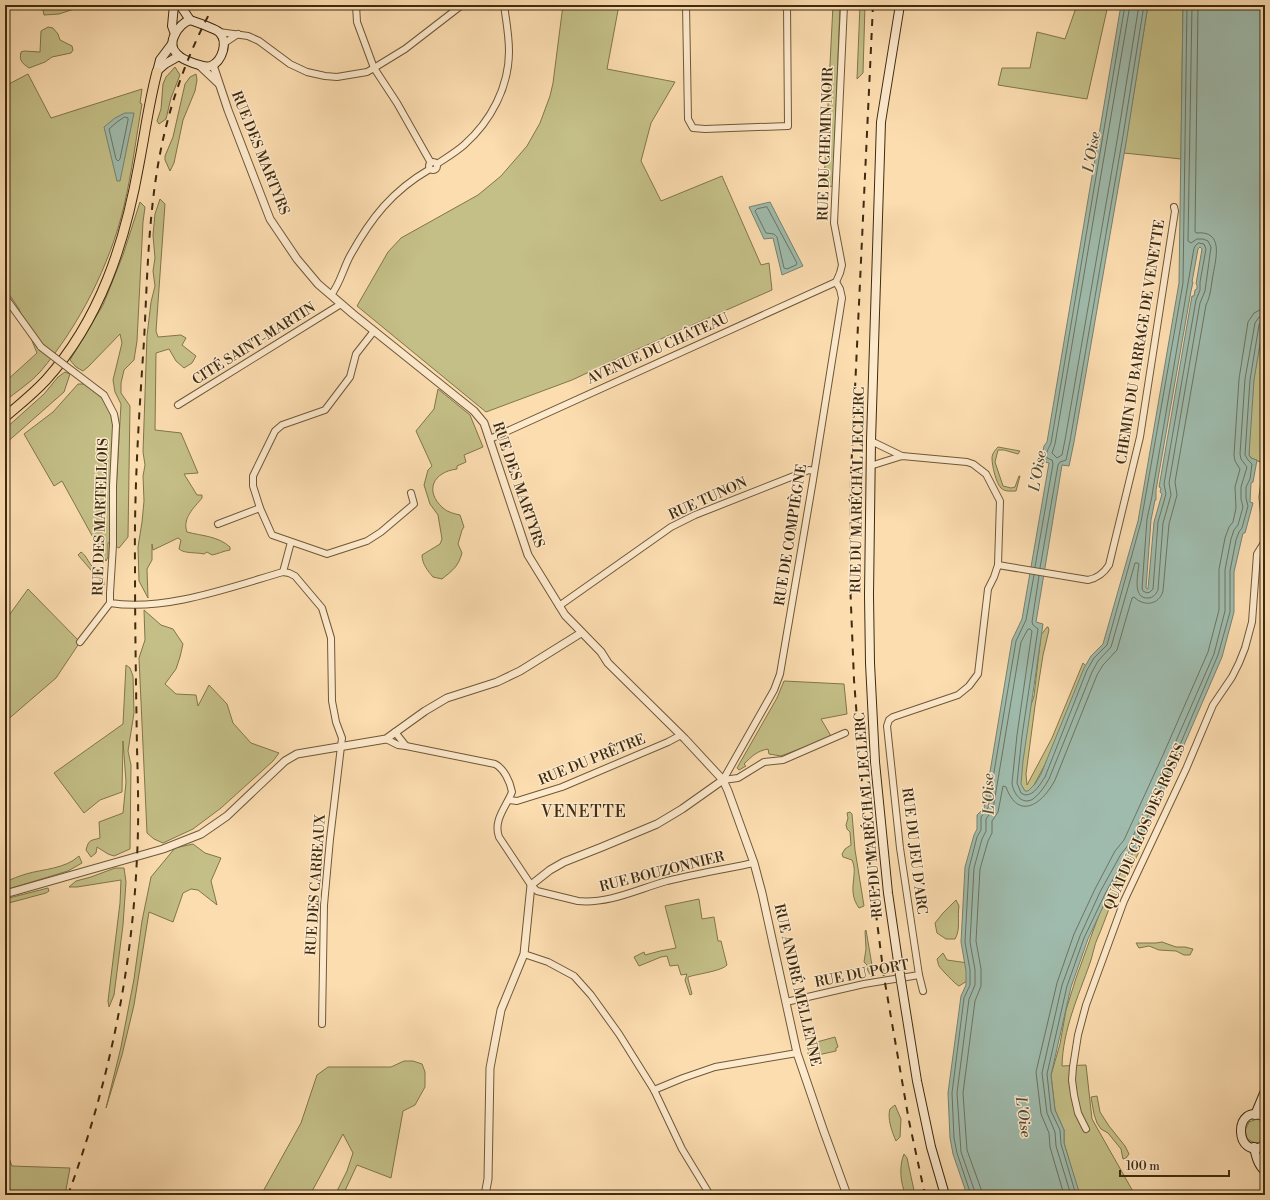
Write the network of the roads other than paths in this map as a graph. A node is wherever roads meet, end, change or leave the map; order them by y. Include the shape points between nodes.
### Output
1 (174, 5) edge
2 (180, 5) edge
3 (356, 5) edge
4 (462, 5) edge
5 (504, 5) edge
6 (686, 5) edge
7 (787, 5) edge
8 (844, 5) edge
9 (900, 5) edge
10 (190, 20) junction
11 (219, 32) junction
12 (175, 34) junction
13 (238, 34) junction
14 (172, 44) junction
15 (223, 44) junction
16 (179, 56) junction
17 (213, 65) junction
18 (200, 66) junction
19 (374, 68) junction
20 (156, 72) junction
21 (218, 83) junction
22 (433, 165) junction
23 (1174, 207) dead end
24 (836, 282) junction
25 (331, 295) junction
26 (5, 297) edge
27 (341, 304) junction
28 (374, 331) junction
29 (178, 405) dead end
30 (5, 417) edge
31 (490, 439) junction
32 (871, 441) junction
33 (889, 449) junction
34 (902, 456) junction
35 (888, 460) junction
36 (870, 466) junction
37 (814, 471) junction
38 (1265, 480) edge
39 (411, 493) dead end
40 (260, 508) junction
41 (1265, 520) edge
42 (218, 524) dead end
43 (1265, 541) edge
44 (291, 542) junction
45 (998, 565) junction
46 (283, 572) junction
47 (110, 603) junction
48 (559, 606) junction
49 (581, 633) junction
50 (80, 642) dead end
51 (395, 732) junction
52 (845, 733) dead end
53 (681, 735) junction
54 (384, 740) junction
55 (406, 746) junction
56 (342, 747) junction
57 (723, 780) junction
58 (509, 800) junction
59 (754, 862) junction
60 (531, 885) junction
61 (5, 894) edge
62 (524, 954) junction
63 (919, 975) junction
64 (923, 991) dead end
65 (786, 1002) junction
66 (322, 1024) dead end
67 (797, 1053) junction
68 (654, 1090) junction
69 (1265, 1091) edge
70 (1255, 1115) junction
71 (1265, 1117) edge
72 (1086, 1129) dead end
73 (1265, 1145) edge
74 (1254, 1147) junction
75 (1265, 1171) edge
76 (485, 1195) edge
77 (710, 1195) edge
78 (847, 1195) edge
79 (945, 1195) edge

1 - 12 main road via 172,26
2 - 10 main road
3 - 19 street via 357,22
4 - 19 street via 405,49
5 - 22 street via 509,52 503,88 491,114 479,130 464,145
6 - 7 street via 688,119 693,128 705,129 788,126
8 - 24 street, RUE DU CHEMIN NOIR via 834,223 842,265
9 - 32 main road, RUE DU MARÉCHAL LECLERC via 880,122
10 - 11 main road
10 - 12 main road via 182,24
11 - 13 street
11 - 15 main road
12 - 14 main road
13 - 15 street
13 - 19 street via 259,41 290,64 307,72 337,77 368,72
14 - 16 main road
14 - 20 main road via 160,60
15 - 17 main road via 220,59
16 - 18 main road
16 - 20 main road
17 - 18 main road
17 - 21 street, RUE DES MARTYRS
18 - 21 street, RUE DES MARTYRS
19 - 22 street
20 - 30 main road via 128,215 114,263 98,303 85,328 46,380
21 - 25 street, RUE DES MARTYRS via 270,219 297,259
22 - 25 street via 404,186 379,211 365,229
23 - 45 street, CHEMIN DU BARRAGE DE VENETTE via 1140,437 1109,565 1093,579 1081,579
24 - 31 street, AVENUE DU CHÂTEAU
24 - 37 street, RUE DE COMPIÈGNE via 842,298
25 - 27 street, RUE DES MARTYRS
26 - 47 street, RUE DES MARTELLOIS, bridge via 41,347 104,395 114,414 116,426
27 - 28 street, RUE DES MARTYRS
27 - 29 street, CITÉ SAINT-MARTIN
28 - 31 street, RUE DES MARTYRS via 474,411 484,423
28 - 40 street via 356,354 350,377 325,410 282,425 275,431 253,476 253,486
31 - 48 street, RUE DES MARTYRS via 528,555
32 - 33 street
32 - 36 main road, RUE DU MARÉCHAL LECLERC
33 - 34 street
33 - 35 street
34 - 35 street
34 - 45 street via 967,462 986,474 1000,501
35 - 36 street
36 - 79 main road, RUE DU MARÉCHAL LECLERC via 869,595 872,714 883,848 917,1081
37 - 48 street, RUE TUNON via 808,470 671,527
37 - 57 street, RUE DE COMPIÈGNE via 780,674 774,690
38 - 41 street
39 - 44 street via 414,504 367,541 327,554
40 - 42 street
40 - 44 street via 272,535
43 - 72 street, QUAI DU CLOS DES ROSES via 1257,554 1252,622 1245,648 1232,677 1213,705 1124,901 1086,1005 1078,1035 1072,1080 1078,1113
44 - 46 street
45 - 63 street, RUE DU JEU D'ARC via 988,589 978,674 958,695 889,720 888,734 900,848
46 - 47 street, RUE DES MARTELLOIS via 205,595 155,604 135,606
46 - 56 street via 296,576 322,608 331,638 332,700
47 - 50 street
48 - 49 street, RUE DES MARTYRS
49 - 51 street via 520,671 497,682 447,698
49 - 53 street, RUE DES MARTYRS
51 - 54 street
51 - 55 street
52 - 57 street via 783,760 764,762 738,778
53 - 57 street, RUE DES MARTYRS
53 - 58 street, RUE DU PRÊTRE via 547,793 517,801
54 - 55 street
54 - 56 street
55 - 58 street via 495,764 501,768 512,788
56 - 61 street via 297,754 285,761 227,816 201,834 163,849
56 - 66 street, RUE DES CARREAUX via 324,904
57 - 59 street, RUE ANDRÉ MELLENNE
57 - 60 street via 657,824 564,862
58 - 60 street via 498,819 497,833
59 - 60 street, RUE BOUZONNIER via 668,881 620,897 585,902 537,891
59 - 65 street, RUE ANDRÉ MELLENNE
60 - 62 street
62 - 68 street via 548,962 581,982 619,1034
62 - 76 street via 501,1010 490,1068 488,1179
63 - 64 street, RUE DU JEU D'ARC
63 - 65 street, RUE DU PORT via 864,984
65 - 67 street, RUE ANDRÉ MELLENNE
67 - 68 street via 715,1067
67 - 78 street, RUE ANDRÉ MELLENNE
68 - 77 street via 682,1149
69 - 70 main road
70 - 71 main road
70 - 74 main road via 1245,1119 1240,1129 1241,1138 1246,1144
73 - 74 main road
74 - 75 main road via 1256,1159

